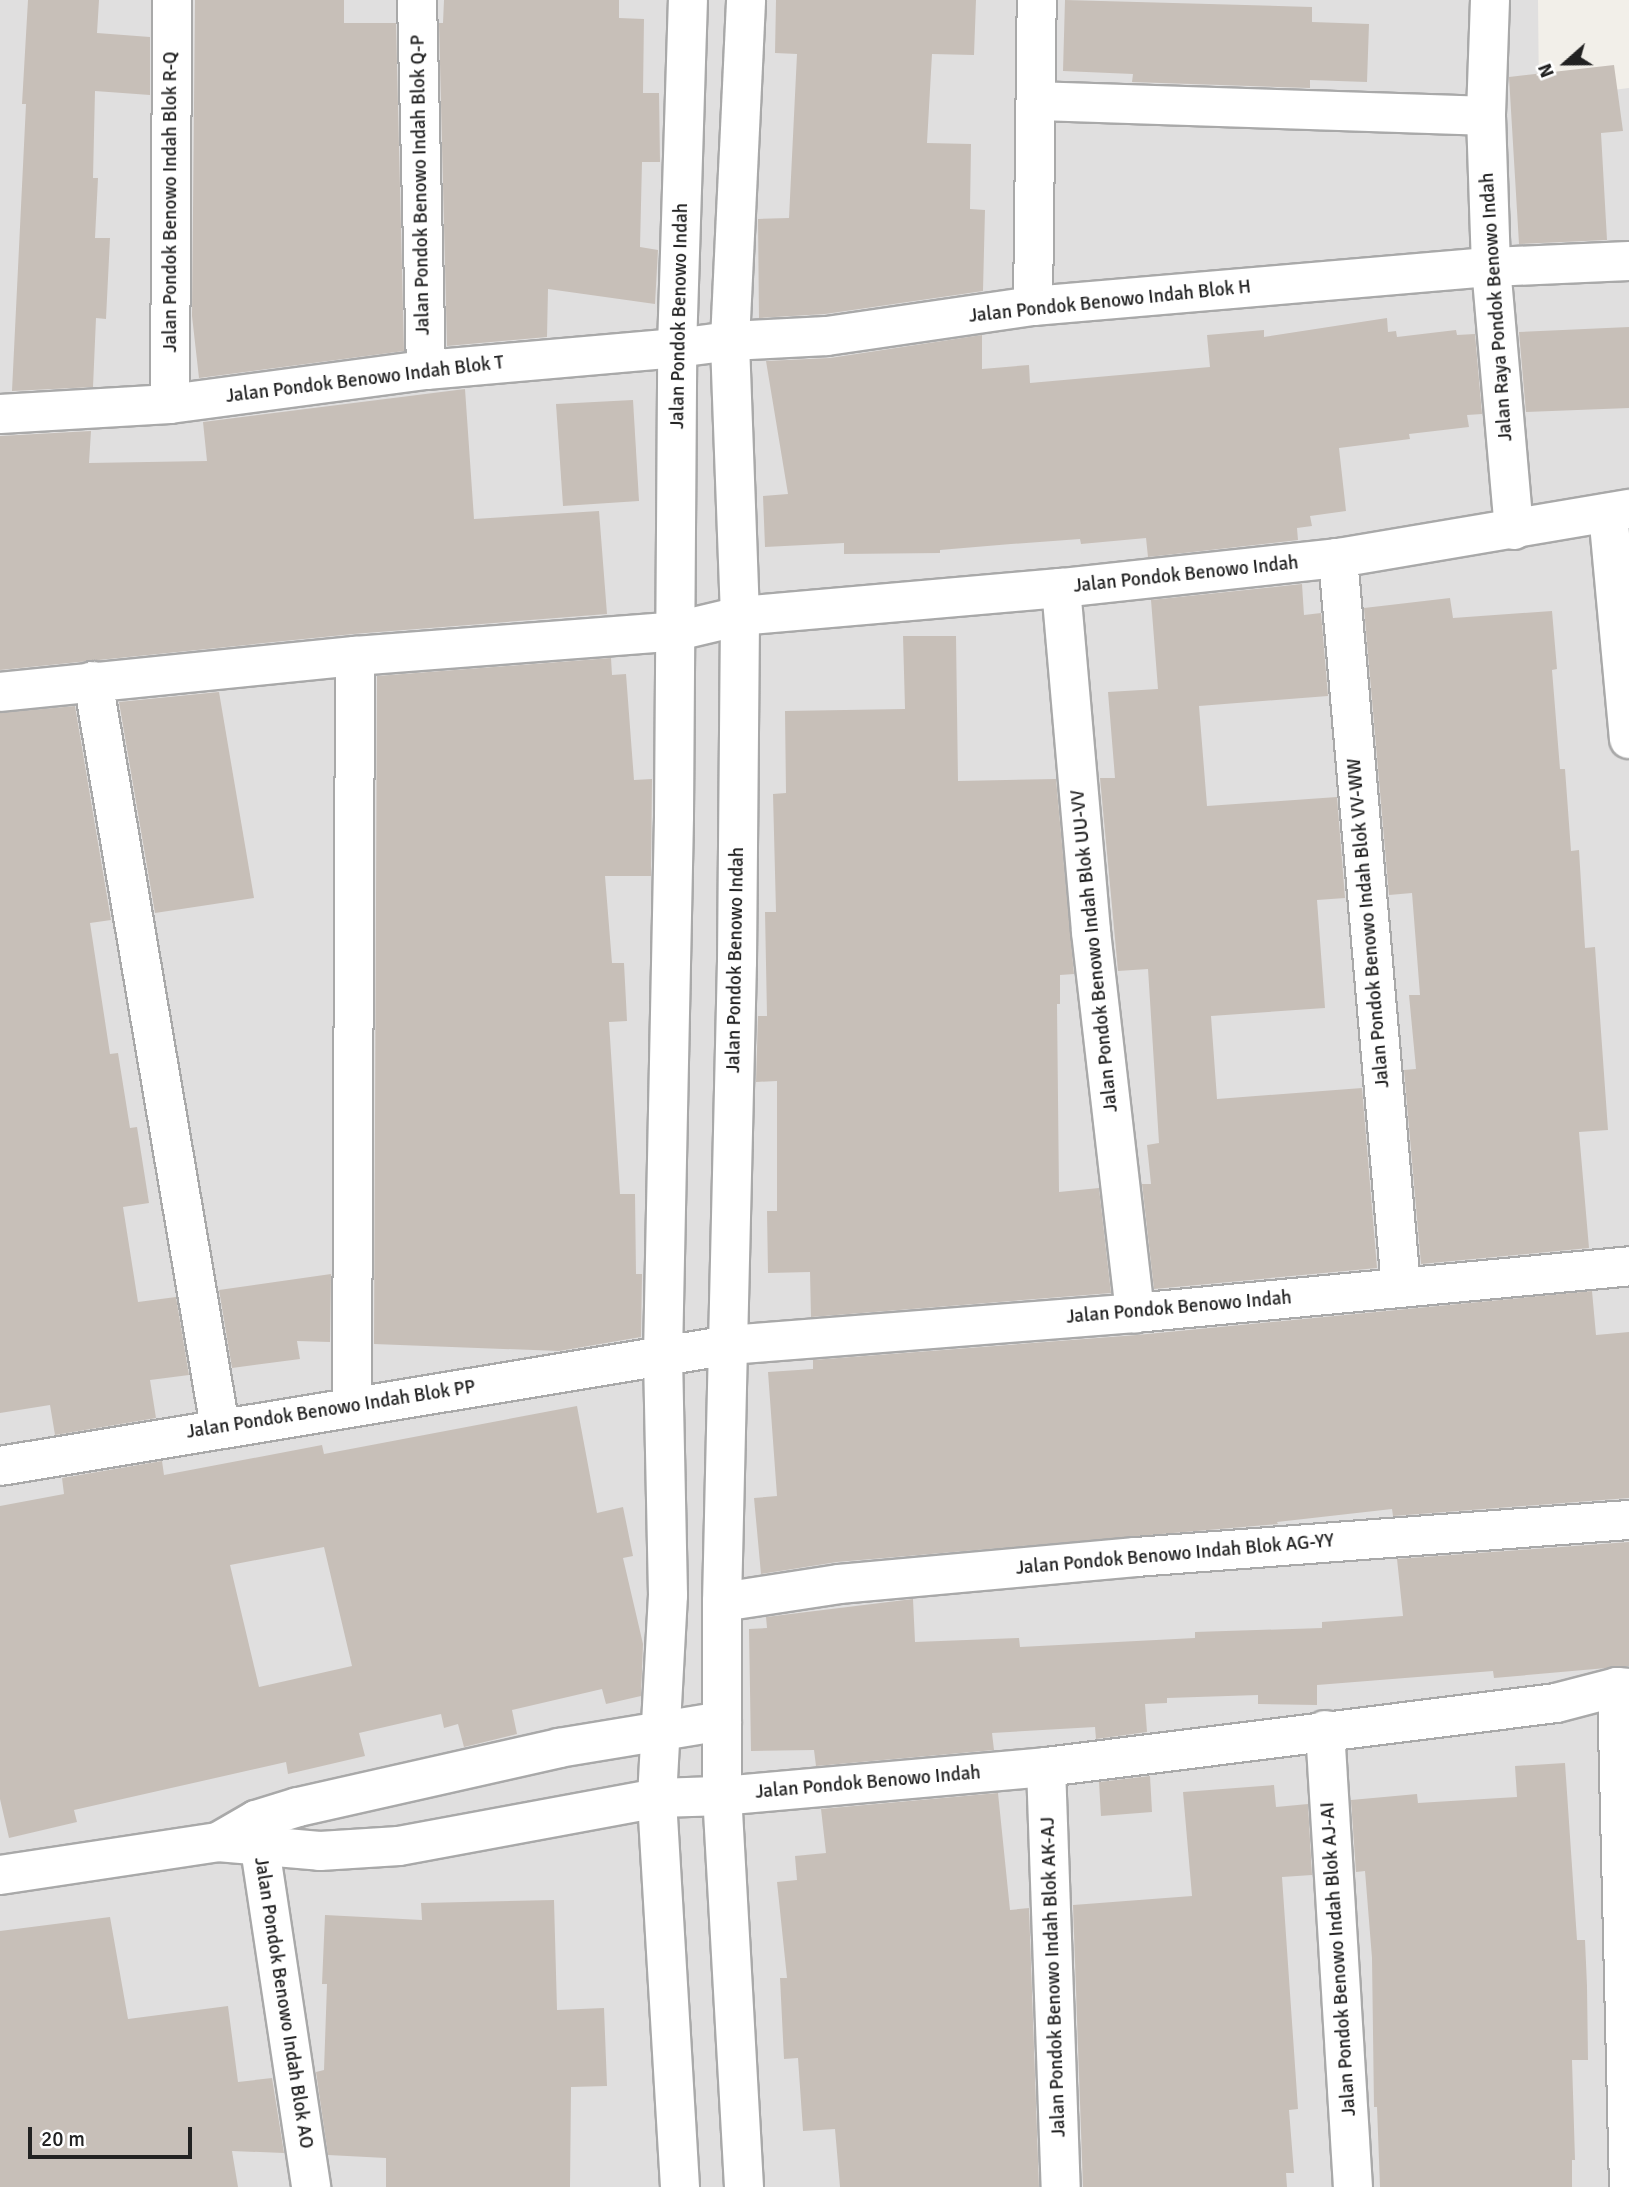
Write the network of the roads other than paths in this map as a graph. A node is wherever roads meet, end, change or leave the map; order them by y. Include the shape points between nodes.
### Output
1 (172, 0) edge
2 (417, 0) edge
3 (688, 0) edge
4 (746, 0) edge
5 (1037, 0) edge
6 (1490, 0) edge
7 (1036, 101) junction
8 (1486, 116) junction
9 (1629, 261) edge
10 (1491, 267) junction
11 (1033, 306) junction
12 (730, 341) junction
13 (677, 348) junction
14 (426, 370) junction
15 (170, 404) junction
16 (0, 414) edge
17 (1618, 511) edge
18 (1514, 530) junction
19 (1338, 558) junction
20 (1061, 588) junction
21 (740, 616) junction
22 (677, 631) junction
23 (355, 656) junction
24 (93, 681) junction
25 (0, 692) edge
26 (1629, 739) edge
27 (1629, 1266) edge
28 (1401, 1287) junction
29 (1135, 1313) junction
30 (729, 1345) junction
31 (663, 1356) junction
32 (352, 1406) junction
33 (220, 1427) junction
34 (0, 1466) edge
35 (1629, 1520) edge
36 (722, 1602) junction
37 (1623, 1688) edge
38 (1556, 1703) junction
39 (722, 1721) junction
40 (1623, 1729) edge
41 (662, 1730) junction
42 (1325, 1730) junction
43 (1046, 1767) junction
44 (722, 1796) junction
45 (657, 1798) junction
46 (258, 1833) junction
47 (0, 1875) edge
48 (311, 2187) edge
49 (680, 2187) edge
50 (744, 2187) edge
51 (1061, 2187) edge
52 (1353, 2187) edge
53 (1629, 2187) edge

1 - 15 street, Jalan Pondok Benowo Indah Blok R-Q
2 - 14 street, Jalan Pondok Benowo Indah Blok Q-P
3 - 13 street, Jalan Pondok Benowo Indah
4 - 12 street, Jalan Pondok Benowo Indah
5 - 7 street
6 - 8 street, Jalan Raya Pondok Benowo Indah
7 - 8 street
7 - 11 street
8 - 10 street, Jalan Raya Pondok Benowo Indah
9 - 10 street, Jalan Pondok Benowo Indah Blok H
10 - 11 street, Jalan Pondok Benowo Indah Blok H
10 - 18 street, Jalan Raya Pondok Benowo Indah
11 - 12 street, Jalan Pondok Benowo Indah Blok H via 827,336
12 - 13 street, Jalan Pondok Benowo Indah Blok T
12 - 21 street, Jalan Pondok Benowo Indah
13 - 14 street, Jalan Pondok Benowo Indah Blok T
13 - 22 street, Jalan Pondok Benowo Indah
14 - 15 street, Jalan Pondok Benowo Indah Blok T
15 - 16 street, Jalan Pondok Benowo Indah Blok T
17 - 18 street, Jalan Pondok Benowo Indah
17 - 26 street
18 - 19 street, Jalan Pondok Benowo Indah
19 - 20 street, Jalan Pondok Benowo Indah
19 - 28 street, Jalan Pondok Benowo Indah Blok VV-WW
20 - 21 street, Jalan Pondok Benowo Indah
20 - 29 street, Jalan Pondok Benowo Indah Blok UU-VV via 1091,932
21 - 22 street, Jalan Pondok Benowo Indah
21 - 30 street, Jalan Pondok Benowo Indah
22 - 23 street
22 - 31 street, Jalan Pondok Benowo Indah
23 - 24 street
23 - 32 street
24 - 25 street
24 - 33 street
27 - 28 street, Jalan Pondok Benowo Indah
28 - 29 street, Jalan Pondok Benowo Indah
29 - 30 street, Jalan Pondok Benowo Indah
30 - 31 street, Jalan Pondok Benowo Indah
30 - 36 street, Jalan Pondok Benowo Indah
31 - 32 street, Jalan Pondok Benowo Indah Blok PP
31 - 41 street, Jalan Pondok Benowo Indah via 668,1595
32 - 33 street, Jalan Pondok Benowo Indah Blok PP
33 - 34 street, Jalan Pondok Benowo Indah Blok PP
35 - 36 street, Jalan Pondok Benowo Indah Blok AG-YY via 1136,1557 839,1584
36 - 39 street, Jalan Pondok Benowo Indah
37 - 38 street, Jalan Pondok Benowo Indah
37 - 40 street
38 - 40 street, Jalan Pondok Benowo Indah
38 - 42 street, Jalan Pondok Benowo Indah
39 - 41 street
39 - 44 street, Jalan Pondok Benowo Indah
40 - 53 street
41 - 45 street, Jalan Pondok Benowo Indah
41 - 46 street via 444,1773
42 - 43 street, Jalan Pondok Benowo Indah
42 - 52 street, Jalan Pondok Benowo Indah Blok AJ-AI
43 - 44 street, Jalan Pondok Benowo Indah
43 - 51 street, Jalan Pondok Benowo Indah Blok AK-AJ
44 - 45 street
44 - 50 street, Jalan Pondok Benowo Indah
45 - 46 street via 399,1846 320,1851
45 - 49 street, Jalan Pondok Benowo Indah
46 - 47 street
46 - 48 street, Jalan Pondok Benowo Indah Blok AO

